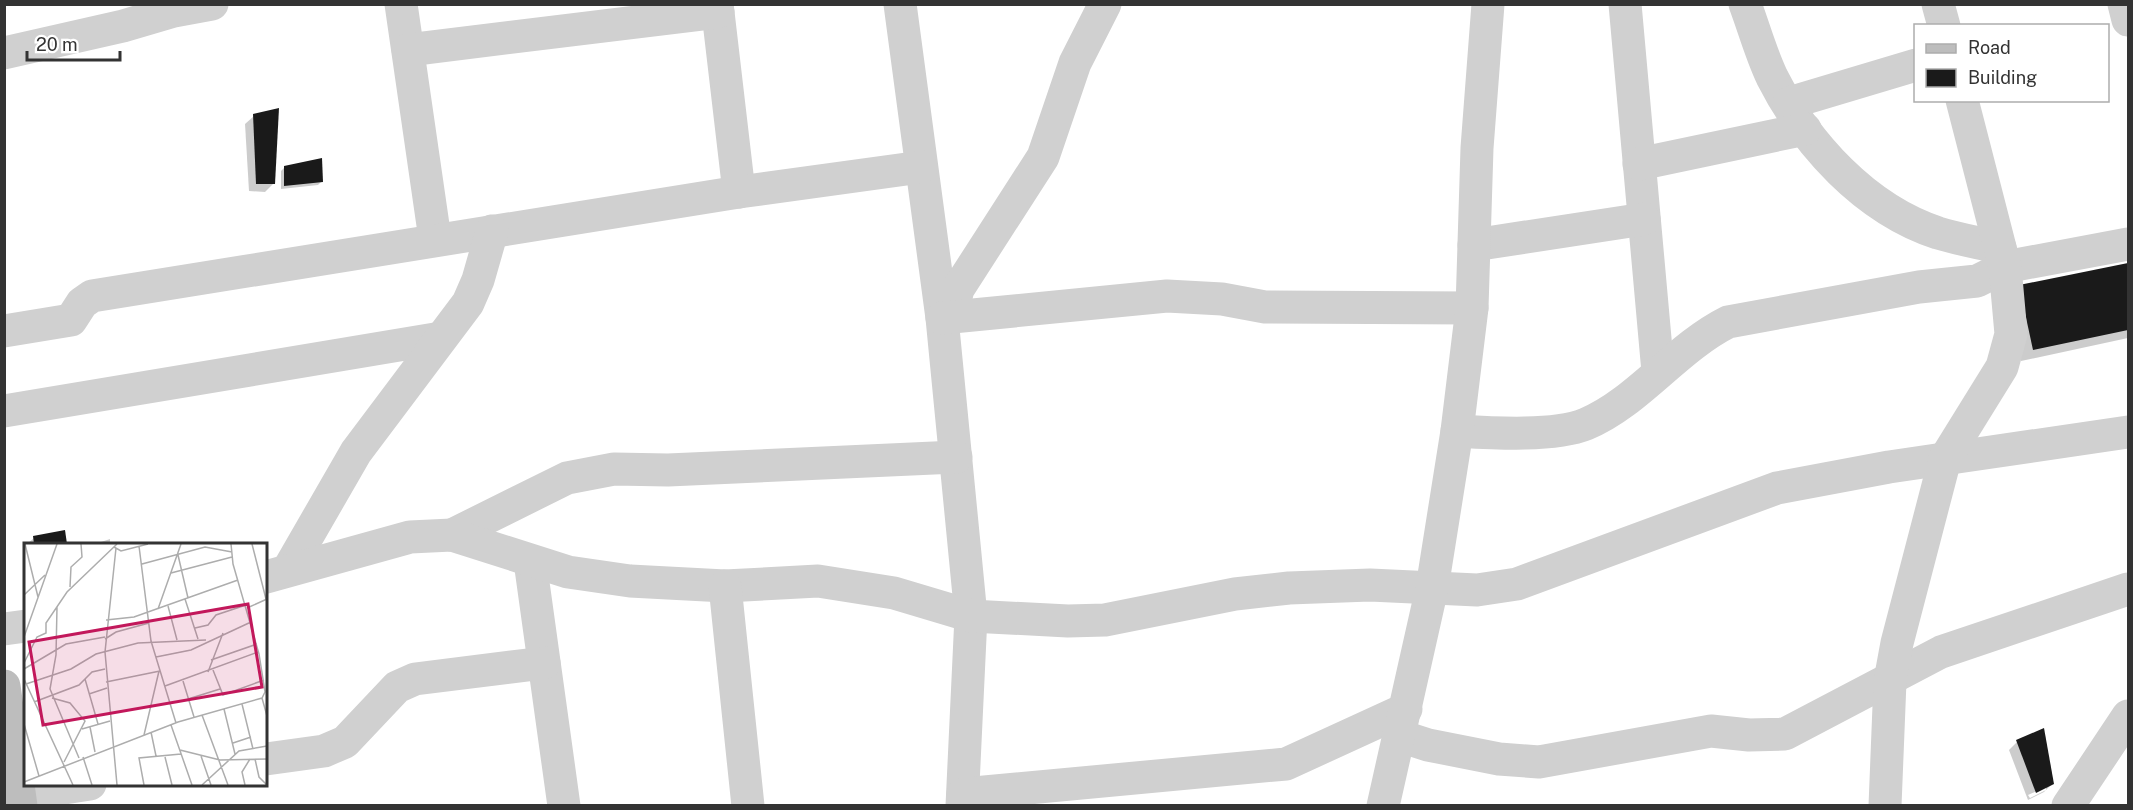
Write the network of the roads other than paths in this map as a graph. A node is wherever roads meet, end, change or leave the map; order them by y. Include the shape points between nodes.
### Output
1 (212, 4) edge
2 (401, 4) edge
3 (900, 4) edge
4 (1104, 4) edge
5 (1488, 4) edge
6 (1625, 4) edge
7 (1745, 4) edge
8 (1938, 4) edge
9 (2124, 4) edge
10 (718, 8) edge
11 (2128, 20) edge
12 (1943, 24) edge
13 (408, 50) junction
14 (4, 53) edge
15 (1914, 66) edge
16 (1963, 102) edge
17 (1797, 116) junction
18 (1639, 164) junction
19 (921, 167) junction
20 (739, 192) junction
21 (1644, 219) junction
22 (492, 231) junction
23 (435, 239) junction
24 (2128, 244) edge
25 (1474, 245) junction
26 (2003, 258) junction
27 (1472, 308) junction
28 (946, 318) junction
29 (4, 331) edge
30 (441, 338) junction
31 (1658, 372) junction
32 (4, 411) edge
33 (1457, 431) junction
34 (2128, 432) edge
35 (956, 457) junction
36 (1945, 459) junction
37 (452, 535) junction
38 (530, 561) junction
39 (277, 574) edge
40 (725, 586) junction
41 (1432, 588) junction
42 (2128, 589) edge
43 (971, 616) junction
44 (24, 626) edge
45 (4, 629) edge
46 (544, 663) junction
47 (1890, 681) junction
48 (4, 686) edge
49 (2128, 716) edge
50 (1403, 722) junction
51 (267, 759) edge
52 (15, 786) edge
53 (963, 800) edge
54 (564, 806) edge
55 (748, 806) edge
56 (1383, 806) edge
57 (1885, 806) edge
58 (2068, 806) edge

1 - 14 street
2 - 13 street
3 - 19 street
4 - 28 street via 1075,63 1043,157 958,289
5 - 25 street
6 - 18 street
7 - 17 street via 1772,77
8 - 12 street
9 - 11 street
10 - 13 street
10 - 20 street
13 - 23 street
15 - 17 street
16 - 26 street
17 - 18 street
17 - 26 street via 1838,169 1887,209
18 - 21 street
19 - 20 street
19 - 28 street
20 - 22 street
21 - 25 street
21 - 31 street
22 - 23 street
22 - 30 street via 468,303
23 - 29 street via 92,296 71,320
24 - 26 street
25 - 27 street
26 - 31 street via 1977,281 1919,287 1728,322 1702,335
26 - 36 street via 2009,348 2002,367
27 - 28 street via 1265,307 1222,299 1167,296
27 - 33 street
28 - 35 street
30 - 32 street
30 - 39 street via 356,452
31 - 33 street via 1615,408 1584,424 1504,434
33 - 41 street
34 - 36 street
35 - 37 street via 614,469 567,478
35 - 43 street
36 - 41 street via 1777,488 1517,584 1477,591
36 - 47 street
37 - 38 street
37 - 39 street via 410,537
38 - 40 street via 568,572 630,581
38 - 46 street
40 - 43 street via 818,581 894,593
40 - 55 street
41 - 43 street via 1289,588 1235,594 1105,620
41 - 50 street
42 - 47 street via 1949,649
43 - 53 street
44 - 45 street
46 - 51 street via 415,679 397,687 345,742 324,751
46 - 54 street
47 - 50 street via 1785,734 1711,731 1539,762 1499,759 1428,745
47 - 57 street
48 - 52 street
49 - 58 street
50 - 53 street via 1286,764
50 - 56 street

